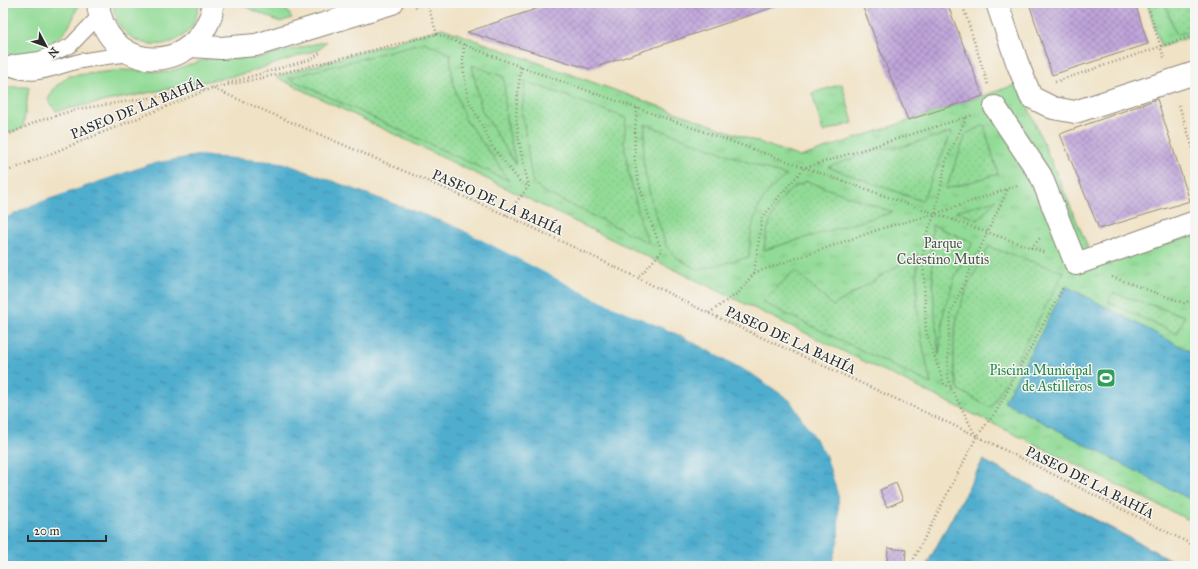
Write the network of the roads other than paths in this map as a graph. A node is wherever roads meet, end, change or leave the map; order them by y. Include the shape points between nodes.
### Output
1 (213, 3) edge
2 (392, 3) edge
3 (996, 3) edge
4 (98, 10) edge
5 (191, 46) junction
6 (132, 54) junction
7 (4, 66) edge
8 (1195, 73) edge
9 (995, 108) road end
10 (1195, 222) edge

1 - 5 street via 211,17 203,33
2 - 5 street via 256,45 221,48
3 - 8 street via 1031,96 1053,108 1075,112
4 - 6 street via 106,32 117,45
4 - 7 lane via 70,46 40,59
5 - 6 street via 178,54 162,58
6 - 7 lane via 76,62 32,73 21,73
9 - 10 street via 1041,176 1076,264

